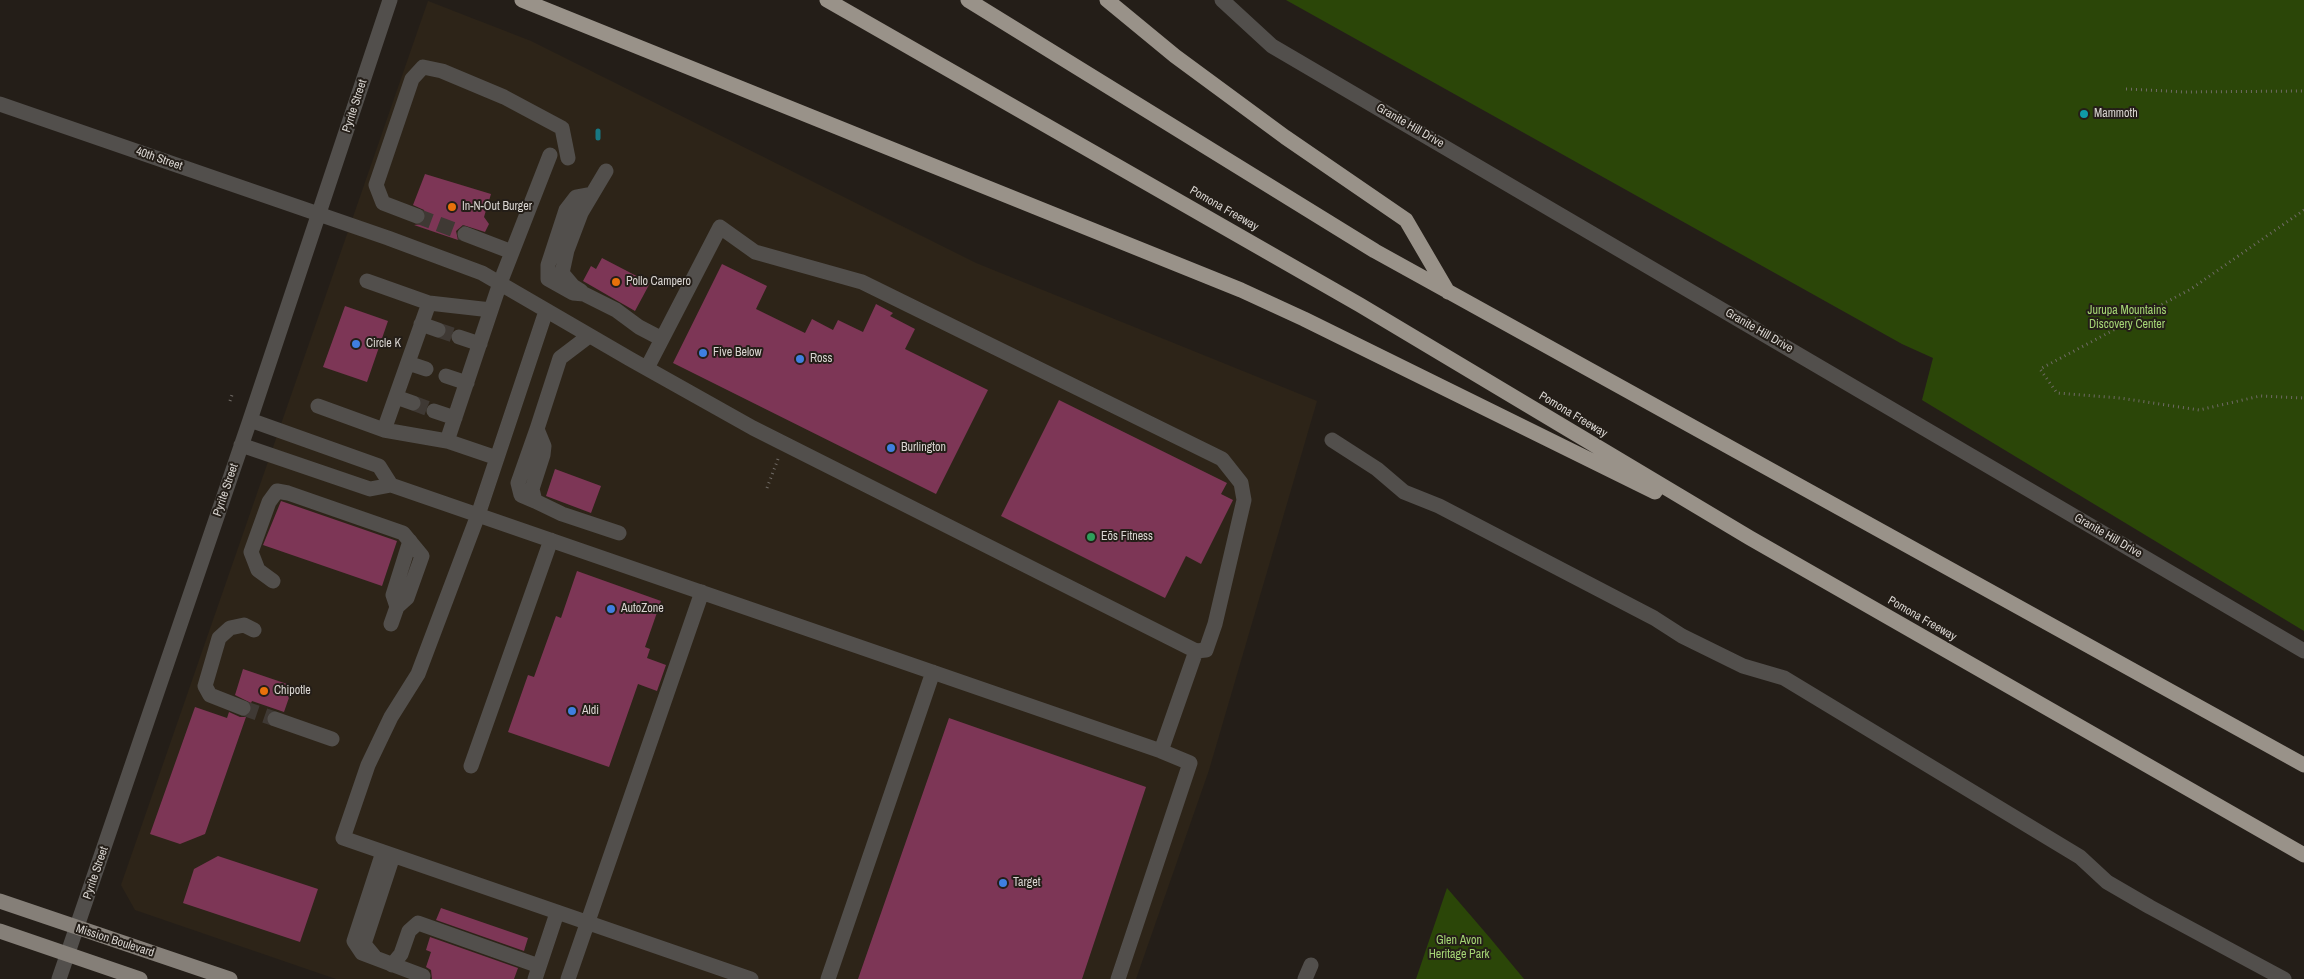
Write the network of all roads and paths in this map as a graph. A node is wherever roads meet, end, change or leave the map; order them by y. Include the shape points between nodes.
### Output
1 (390, 0) edge
2 (522, 0) edge
3 (827, 0) edge
4 (968, 0) edge
5 (1107, 0) edge
6 (1222, 0) edge
7 (2126, 89) dead end
8 (2304, 91) edge
9 (0, 104) edge
10 (550, 155) dead end
11 (568, 158) dead end
12 (606, 171) dead end
13 (2304, 210) edge
14 (319, 214) junction
15 (417, 216) tunnel mouth
16 (465, 234) tunnel mouth
17 (512, 252) junction
18 (367, 281) dead end
19 (500, 284) junction
20 (1448, 293) junction
21 (429, 303) junction
22 (491, 310) junction
23 (546, 310) junction
24 (421, 324) junction
25 (438, 330) tunnel mouth
26 (589, 336) junction
27 (459, 337) tunnel mouth
28 (662, 339) junction
29 (480, 344) junction
30 (408, 362) junction
31 (647, 368) junction
32 (426, 369) dead end
33 (446, 376) dead end
34 (467, 383) junction
35 (232, 394) dead end
36 (396, 397) junction
37 (2304, 398) edge
38 (230, 401) dead end
39 (413, 403) tunnel mouth
40 (318, 406) dead end
41 (434, 411) tunnel mouth
42 (455, 418) junction
43 (250, 420) junction
44 (384, 430) junction
45 (1332, 440) dead end
46 (447, 441) junction
47 (241, 444) junction
48 (497, 458) junction
49 (778, 459) dead end
50 (391, 485) junction
51 (767, 488) dead end
52 (478, 515) junction
53 (619, 534) dead end
54 (1750, 538) junction
55 (551, 540) junction
56 (273, 581) dead end
57 (702, 592) junction
58 (391, 624) dead end
59 (254, 630) dead end
60 (1196, 651) junction
61 (2304, 651) edge
62 (933, 672) junction
63 (243, 708) tunnel mouth
64 (276, 719) tunnel mouth
65 (332, 739) dead end
66 (1161, 751) junction
67 (2304, 765) edge
68 (471, 766) dead end
69 (2304, 855) edge
70 (393, 856) junction
71 (0, 901) edge
72 (557, 913) junction
73 (587, 923) junction
74 (77, 928) junction
75 (0, 931) edge
76 (68, 954) junction
77 (376, 960) junction
78 (392, 965) junction
79 (537, 972) edge
80 (423, 976) dead end
81 (59, 979) edge
82 (140, 979) edge
83 (230, 979) edge
84 (568, 979) edge
85 (751, 979) edge
86 (828, 979) edge
87 (1118, 979) edge
88 (2284, 979) edge

1 - 14 street, Pyrite Street
2 - 54 highway via 1241,290
3 - 54 highway, Pomona Freeway via 1360,305
4 - 20 highway via 1374,251
5 - 20 highway via 1174,56 1277,132 1406,220
6 - 61 street, Granite Hill Drive via 1272,46
7 - 8 path
9 - 14 street, 40th Street
10 - 17 street
11 - 15 street via 562,128 504,97 442,71 423,67 412,79 376,185 382,203
12 - 28 street via 592,194 576,197 566,210 548,265 548,278 574,294 584,294 616,310
13 - 37 path via 2191,289 2040,369 2057,393 2120,398 2199,410 2260,396
14 - 19 street, 40th Street via 482,273
14 - 43 street, Pyrite Street
16 - 17 street
17 - 19 street
18 - 21 street
19 - 22 street
19 - 23 street, 40th Street
20 - 67 highway
21 - 22 street
21 - 24 street
22 - 29 street
23 - 26 street, 40th Street
23 - 48 street
24 - 25 street
24 - 30 street
26 - 31 street, 40th Street
26 - 53 street via 560,358 537,429 544,446 532,489 535,501
27 - 29 street
28 - 31 street
28 - 60 street via 720,227 755,252 862,282 1222,459 1241,483 1244,500 1215,624 1206,650
29 - 34 street
30 - 32 street
30 - 36 street
31 - 60 street, 40th Street via 753,428
33 - 34 street
34 - 42 street
35 - 38 path
36 - 39 street
36 - 44 street
40 - 44 street
41 - 42 street
42 - 46 street
43 - 47 street, Pyrite Street
43 - 50 street via 379,466
44 - 46 street
45 - 88 street via 1377,469 1404,492 1439,506 1743,666 1784,678 2080,857 2108,882 2150,908
46 - 48 street
47 - 50 street via 370,489
47 - 74 street, Pyrite Street
48 - 52 street
49 - 51 path
50 - 52 street
52 - 55 street
52 - 70 street via 418,674 391,717 368,765 343,838
54 - 69 highway, Pomona Freeway
55 - 57 street
55 - 68 street
56 - 58 street via 258,570 251,552 269,502 277,491 385,526 403,533 410,541 393,595 397,607
57 - 62 street
57 - 73 street
59 - 63 street via 244,625 230,628 219,638 205,686 210,695
60 - 66 street
62 - 66 street
62 - 86 street
64 - 65 street
66 - 87 street via 1190,763
70 - 72 street
70 - 77 street via 374,946
70 - 77 street via 354,941 362,953
71 - 74 main road, Mission Boulevard
72 - 73 street
72 - 79 street
73 - 84 street
73 - 85 street
74 - 76 street, Pyrite Street
74 - 83 main road, Mission Boulevard
75 - 76 main road
76 - 81 street, Pyrite Street
76 - 82 main road
77 - 78 street
78 - 79 street via 402,954 410,931 418,924
78 - 80 street

